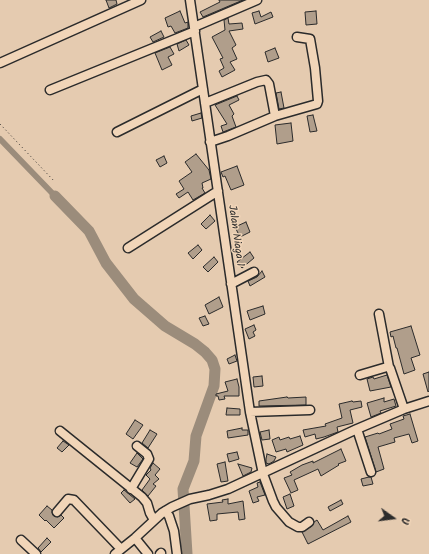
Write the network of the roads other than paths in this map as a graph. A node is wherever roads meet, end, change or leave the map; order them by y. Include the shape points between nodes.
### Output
1 (141, 0) edge
2 (190, 0) edge
3 (257, 0) edge
4 (194, 29) junction
5 (297, 37) dead end
6 (0, 63) edge
7 (203, 89) junction
8 (50, 90) dead end
9 (205, 103) junction
10 (275, 116) junction
11 (117, 132) dead end
12 (210, 142) junction
13 (218, 191) junction
14 (128, 248) dead end
15 (254, 272) dead end
16 (231, 284) junction
17 (379, 314) dead end
18 (389, 368) junction
19 (360, 374) dead end
20 (429, 401) edge
21 (310, 410) dead end
22 (404, 410) junction
23 (250, 412) junction
24 (357, 429) junction
25 (60, 431) dead end
26 (137, 446) dead end
27 (371, 472) dead end
28 (263, 474) junction
29 (131, 489) junction
30 (169, 509) junction
31 (57, 512) dead end
32 (154, 520) junction
33 (310, 522) dead end
34 (135, 538) junction
35 (21, 540) dead end
36 (118, 551) edge
37 (36, 554) edge
38 (148, 554) edge
39 (177, 554) edge

1 - 6 street
2 - 4 street, Jalan Niaga 1
3 - 4 street
4 - 7 street, Jalan Niaga 1
4 - 8 street
5 - 10 street via 310,39 318,101 317,104
7 - 9 street, Jalan Niaga 1
7 - 11 street
9 - 10 street via 266,80
9 - 12 street, Jalan Niaga 1
10 - 12 street
12 - 13 street, Jalan Niaga 1
13 - 14 street
13 - 16 street, Jalan Niaga 1
15 - 16 street
16 - 23 street, Jalan Niaga 1
17 - 18 street
18 - 19 street
18 - 22 street
20 - 22 street
21 - 23 street
22 - 24 street
23 - 28 street, Jalan Niaga 1
24 - 27 street
24 - 28 street
25 - 29 street
26 - 29 street via 149,459
28 - 30 street via 217,493 190,499
28 - 33 street, Jalan Niaga 1 via 272,501 289,522 298,527
29 - 32 street via 144,500
30 - 32 street
30 - 39 street
31 - 36 street via 68,499 74,500
32 - 34 street
34 - 36 street
34 - 38 street
35 - 37 street

